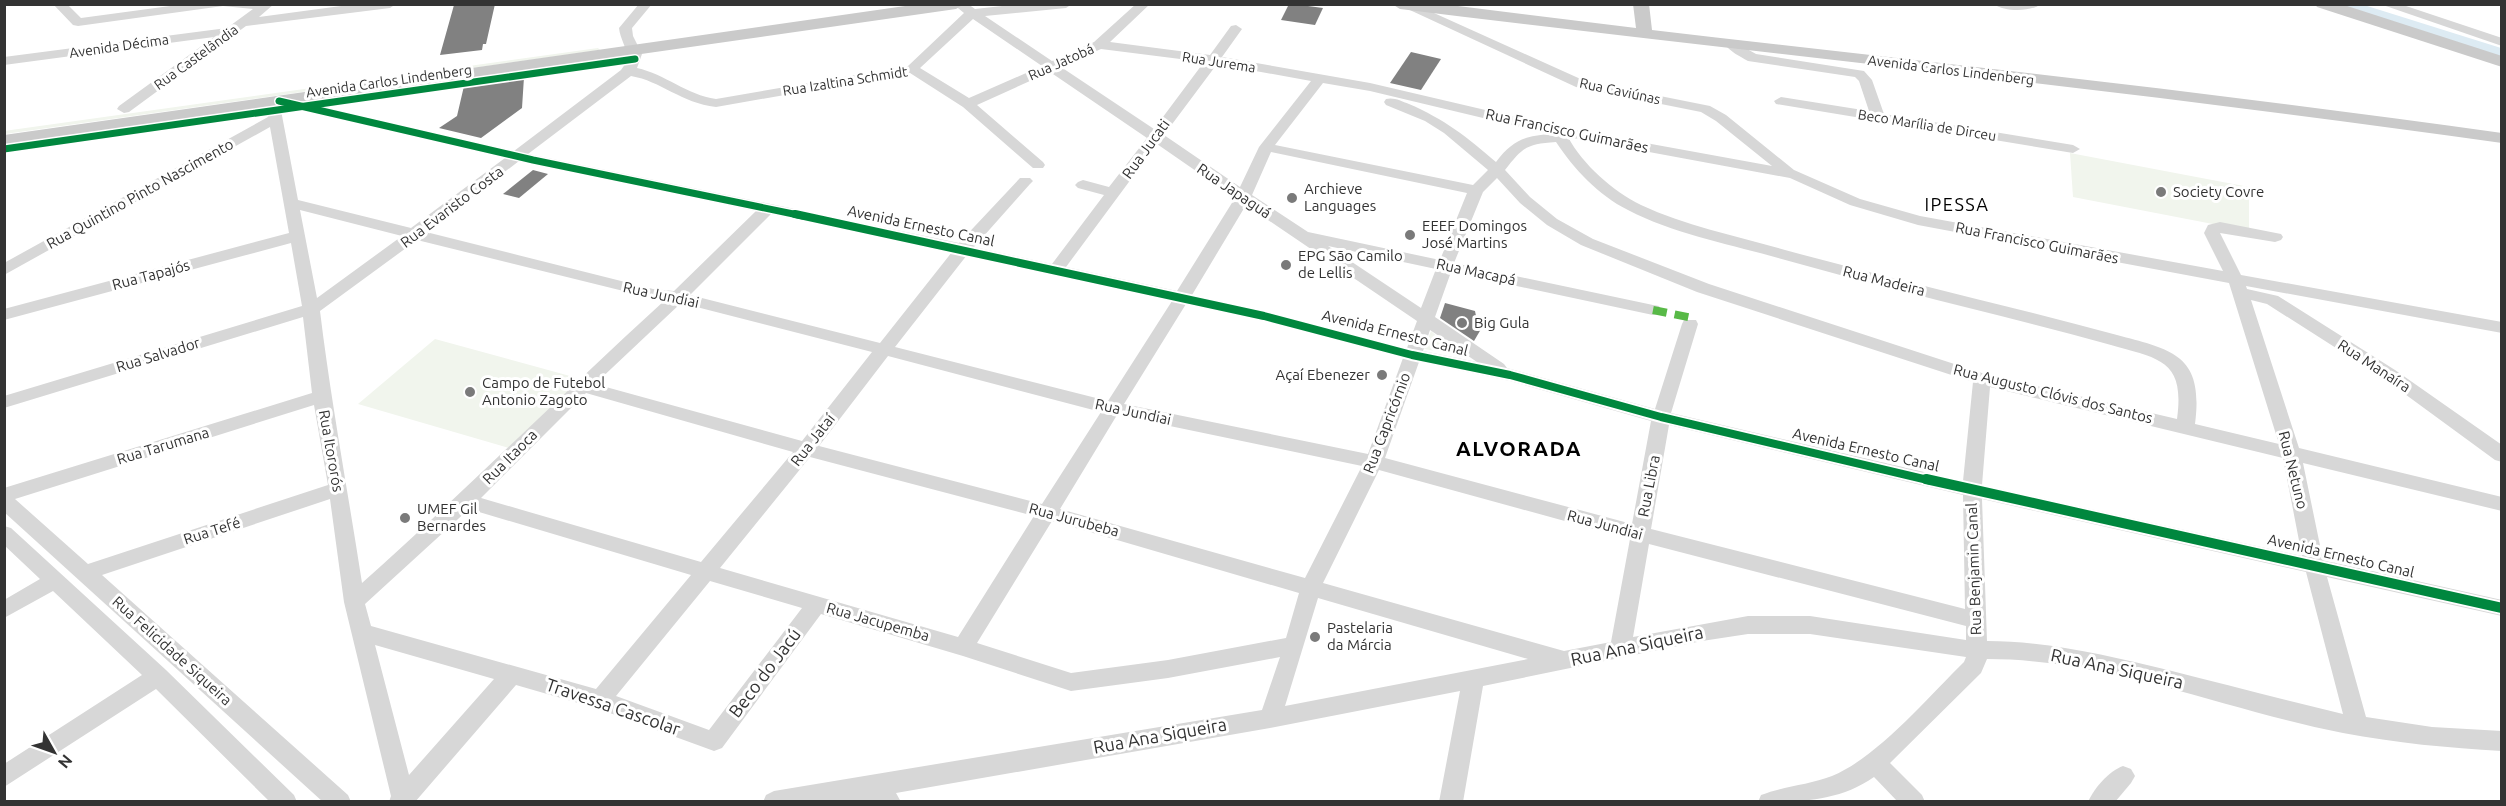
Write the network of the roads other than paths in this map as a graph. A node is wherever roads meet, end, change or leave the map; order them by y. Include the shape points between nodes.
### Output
1 (59, 4) edge
2 (218, 4) edge
3 (228, 4) edge
4 (390, 4) edge
5 (646, 4) edge
6 (878, 4) edge
7 (958, 4) edge
8 (1066, 4) edge
9 (1144, 4) edge
10 (1400, 4) edge
11 (1497, 4) edge
12 (1641, 4) edge
13 (2000, 4) edge
14 (2323, 4) edge
15 (2386, 4) edge
16 (267, 5) edge
17 (1405, 5) edge
18 (2034, 5) edge
19 (199, 6) edge
20 (972, 14) junction
21 (238, 26) junction
22 (1645, 28) junction
23 (1236, 29) dead end
24 (2502, 42) edge
25 (1731, 44) junction
26 (632, 45) junction
27 (1099, 45) junction
28 (1213, 59) junction
29 (4, 61) edge
30 (2502, 62) edge
31 (1051, 67) junction
32 (912, 69) junction
33 (628, 71) junction
34 (1319, 79) junction
35 (1338, 82) junction
36 (1370, 87) joint
37 (1781, 101) dead end
38 (968, 104) junction
39 (275, 107) junction
40 (124, 109) junction
41 (1878, 117) junction
42 (4, 126) edge
43 (2502, 128) edge
44 (1559, 134) junction
45 (1155, 137) junction
46 (2502, 138) edge
47 (4, 140) edge
48 (1266, 147) junction
49 (2073, 149) dead end
50 (519, 156) junction
51 (1038, 165) dead end
52 (1497, 170) junction
53 (1794, 174) junction
54 (1025, 181) dead end
55 (1083, 186) dead end
56 (1476, 190) junction
57 (1114, 194) junction
58 (1243, 197) junction
59 (291, 203) junction
60 (768, 208) junction
61 (416, 234) junction
62 (1298, 234) junction
63 (297, 236) junction
64 (2275, 237) dead end
65 (963, 249) junction
66 (1445, 266) junction
67 (1056, 269) junction
68 (4, 270) edge
69 (2237, 286) junction
70 (678, 297) junction
71 (1181, 299) junction
72 (311, 309) junction
73 (1653, 310) dead end
74 (4, 315) edge
75 (1427, 322) junction
76 (1690, 324) dead end
77 (2502, 328) edge
78 (885, 349) junction
79 (1412, 355) junction
80 (1510, 375) junction
81 (1982, 380) junction
82 (582, 386) junction
83 (321, 396) junction
84 (4, 402) edge
85 (1112, 408) junction
86 (1662, 417) junction
87 (2185, 427) junction
88 (806, 449) junction
89 (2291, 452) junction
90 (2502, 455) edge
91 (1374, 462) junction
92 (338, 489) junction
93 (1972, 490) junction
94 (4, 498) edge
95 (466, 501) junction
96 (2502, 504) edge
97 (1049, 513) junction
98 (4, 533) edge
99 (1640, 534) junction
100 (2314, 564) junction
101 (707, 572) junction
102 (86, 573) junction
103 (56, 580) junction
104 (1311, 587) junction
105 (354, 602) junction
106 (817, 604) junction
107 (2502, 608) edge
108 (4, 610) edge
109 (1976, 620) junction
110 (361, 632) junction
111 (1295, 645) junction
112 (963, 647) junction
113 (1620, 650) junction
114 (1976, 650) junction
115 (1564, 661) junction
116 (512, 674) junction
117 (158, 676) junction
118 (1473, 680) junction
119 (600, 700) junction
120 (1270, 718) junction
121 (2357, 725) junction
122 (714, 741) joint
123 (2502, 741) edge
124 (1875, 763) junction
125 (2123, 776) dead end
126 (4, 777) edge
127 (863, 794) edge
128 (402, 799) edge
129 (286, 801) edge
130 (340, 801) edge
131 (774, 801) edge
132 (890, 801) edge
133 (1452, 801) edge
134 (1769, 801) edge
135 (1914, 801) edge
136 (2099, 801) edge

1 - 19 street via 78,22
2 - 19 street
3 - 16 street
4 - 21 street, Avenida Décima
5 - 26 street via 627,24 625,32
6 - 26 main road, Avenida Carlos Lindenberg
7 - 20 street, Rua Japaguá
7 - 26 main road, Avenida Carlos Lindenberg
8 - 20 street
9 - 27 street, Rua Jatobá
10 - 17 main road, Avenida Carlos Lindenberg
11 - 22 main road, Avenida Carlos Lindenberg
12 - 22 main road
13 - 18 street
14 - 30 main road
15 - 24 street
16 - 21 street, Rua Castelândia
17 - 22 main road, Avenida Carlos Lindenberg
17 - 53 street, Rua Caviúnas via 1581,84 1709,111
20 - 31 street, Rua Japaguá
20 - 32 street
21 - 29 street, Avenida Décima
21 - 40 street, Rua Castelândia
22 - 25 main road, Avenida Carlos Lindenberg
22 - 43 main road, Avenida Carlos Lindenberg via 2279,96
23 - 28 street, Rua Jucati
25 - 41 street via 1753,57 1859,74 1865,80
25 - 46 main road, Avenida Carlos Lindenberg via 2300,110
26 - 33 street via 633,64
26 - 39 main road, Avenida Carlos Lindenberg
26 - 40 main road, Avenida Carlos Lindenberg
27 - 28 street, Rua Jurema
27 - 31 street, Rua Jatobá
28 - 34 street, Rua Jurema
28 - 45 street, Rua Jucati
31 - 38 street, Rua Jatobá
31 - 45 street, Rua Japaguá
32 - 33 street, Rua Izaltina Schmidt via 716,103 698,100 642,73
32 - 38 street, Rua Izaltina Schmidt
33 - 50 street, Rua Evaristo Costa
34 - 35 street, Rua Jurema
34 - 48 street
35 - 36 street, Rua Jurema
35 - 52 street, Rua Jurema via 1430,118
36 - 44 street, Rua Francisco Guimarães
37 - 41 street, Beco Marília de Dirceu
38 - 51 street, Rua Izaltina Schmidt
39 - 47 main road, Avenida Carlos Lindenberg
39 - 50 street, Avenida Ernesto Canal
39 - 59 street, Rua Itororós
39 - 68 street, Rua Quintino Pinto Nascimento
40 - 42 main road, Avenida Carlos Lindenberg
41 - 49 street, Beco Marília de Dirceu
44 - 52 street, Rua Capricórnio via 1515,147
44 - 53 street, Rua Francisco Guimarães
44 - 87 street, Rua Madeira via 1608,190 1674,223 1811,263 2102,337 2177,364 2183,374 2189,406
45 - 57 street, Rua Jucati
45 - 58 street, Rua Japaguá
48 - 56 street
48 - 58 street
50 - 60 street, Avenida Ernesto Canal
50 - 61 street, Rua Evaristo Costa
52 - 56 street, Rua Capricórnio
52 - 81 street, Rua Augusto Clóvis dos Santos via 1552,222 1587,242 1703,288
53 - 69 street, Rua Francisco Guimarães via 1855,202 1908,218
54 - 65 street, Rua Jataí
55 - 57 street
56 - 66 street, Rua Capricórnio
57 - 67 street, Rua Jucati
58 - 62 street, Rua Japaguá
58 - 71 street
59 - 61 street, Rua Jundiai
59 - 63 street, Rua Itororós
60 - 65 street, Avenida Ernesto Canal
60 - 70 street, Rua Itaoca
61 - 70 street, Rua Jundiai
61 - 72 street, Rua Evaristo Costa
62 - 66 street, Rua Macapá
62 - 75 street, Rua Japaguá
63 - 72 street, Rua Itororós
63 - 74 street, Rua Tapajós
64 - 69 street, Rua Netuno via 2214,228 2212,233
65 - 67 street, Avenida Ernesto Canal
65 - 78 street, Rua Jataí
66 - 73 street, Rua Macapá
66 - 75 street, Rua Capricórnio
67 - 71 street, Avenida Ernesto Canal
69 - 77 street, Rua Francisco Guimarães
69 - 89 street, Rua Netuno
69 - 90 street, Rua Manaíra via 2272,300 2389,374
70 - 78 street, Rua Jundiai
70 - 82 street, Rua Itaoca
71 - 79 street, Avenida Ernesto Canal via 1264,316
71 - 85 street
72 - 83 street, Rua Itororós
72 - 84 street, Rua Salvador
75 - 79 street, Rua Capricórnio
75 - 80 street, Rua Japaguá
76 - 86 street, Rua Libra
78 - 85 street, Rua Jundiai
78 - 88 street, Rua Jataí
79 - 80 street, Avenida Ernesto Canal
79 - 91 street, Rua Capricórnio
80 - 86 street, Avenida Ernesto Canal
81 - 87 street, Rua Augusto Clóvis dos Santos
81 - 93 street, Rua Benjamin Canal
82 - 88 street, Rua Jurubeba
82 - 95 street, Rua Itaoca
83 - 92 street, Rua Itororós
83 - 94 street, Rua Tarumana
85 - 91 street, Rua Jundiai
85 - 97 street
86 - 93 street, Avenida Ernesto Canal
86 - 99 street, Rua Libra
87 - 89 street, Rua Augusto Clóvis dos Santos
88 - 97 street, Rua Jurubeba
88 - 101 street, Rua Jataí
89 - 96 street, Rua Augusto Clóvis dos Santos
89 - 100 street, Rua Netuno
91 - 99 street, Rua Jundiai
91 - 104 street, Rua Capricórnio
92 - 102 street, Rua Tefé
92 - 105 street, Rua Itororós
93 - 100 street, Avenida Ernesto Canal
93 - 109 street, Rua Benjamin Canal
94 - 102 street, Rua Felicidade Siqueira
95 - 101 street, Rua Jacupemba
95 - 105 street, Rua Itaoca
97 - 104 street, Rua Jurubeba
97 - 112 street
98 - 103 street, Rua Felicidade Siqueira
99 - 109 street, Rua Jundiai
99 - 113 street, Rua Libra
100 - 107 street, Avenida Ernesto Canal
100 - 121 street, Rua Netuno
101 - 106 street, Rua Jacupemba
101 - 119 street, Rua Jataí
102 - 130 street, Rua Felicidade Siqueira
103 - 108 street
103 - 117 street, Rua Felicidade Siqueira
104 - 111 street, Rua Capricórnio
104 - 115 street, Rua Jurubeba
105 - 110 street, Rua Itororós
106 - 112 street, Rua Jacupemba
106 - 122 street, Beco do Jacú
109 - 114 street, Rua Benjamin Canal
110 - 116 street, Travessa Cascolar
110 - 128 street, Rua Itororós
111 - 112 street, Rua Jacupemba via 1071,682
111 - 120 street, Rua Capricórnio
113 - 114 street, Rua Ana Siqueira via 1748,625 1810,625
113 - 115 street, Rua Ana Siqueira
114 - 121 street, Rua Ana Siqueira via 2034,652 2096,662
114 - 124 street via 1976,661 1969,673
115 - 118 street, Rua Ana Siqueira
116 - 119 street, Travessa Cascolar
116 - 128 street
117 - 126 street
117 - 129 street, Rua Felicidade Siqueira
118 - 120 street, Rua Ana Siqueira
118 - 133 street
119 - 122 street, Travessa Cascolar
120 - 127 street, Rua Ana Siqueira
121 - 123 street, Rua Ana Siqueira via 2432,737
124 - 134 street via 1834,786
124 - 135 street
125 - 136 street
127 - 131 street, Rua Ana Siqueira
127 - 132 street

